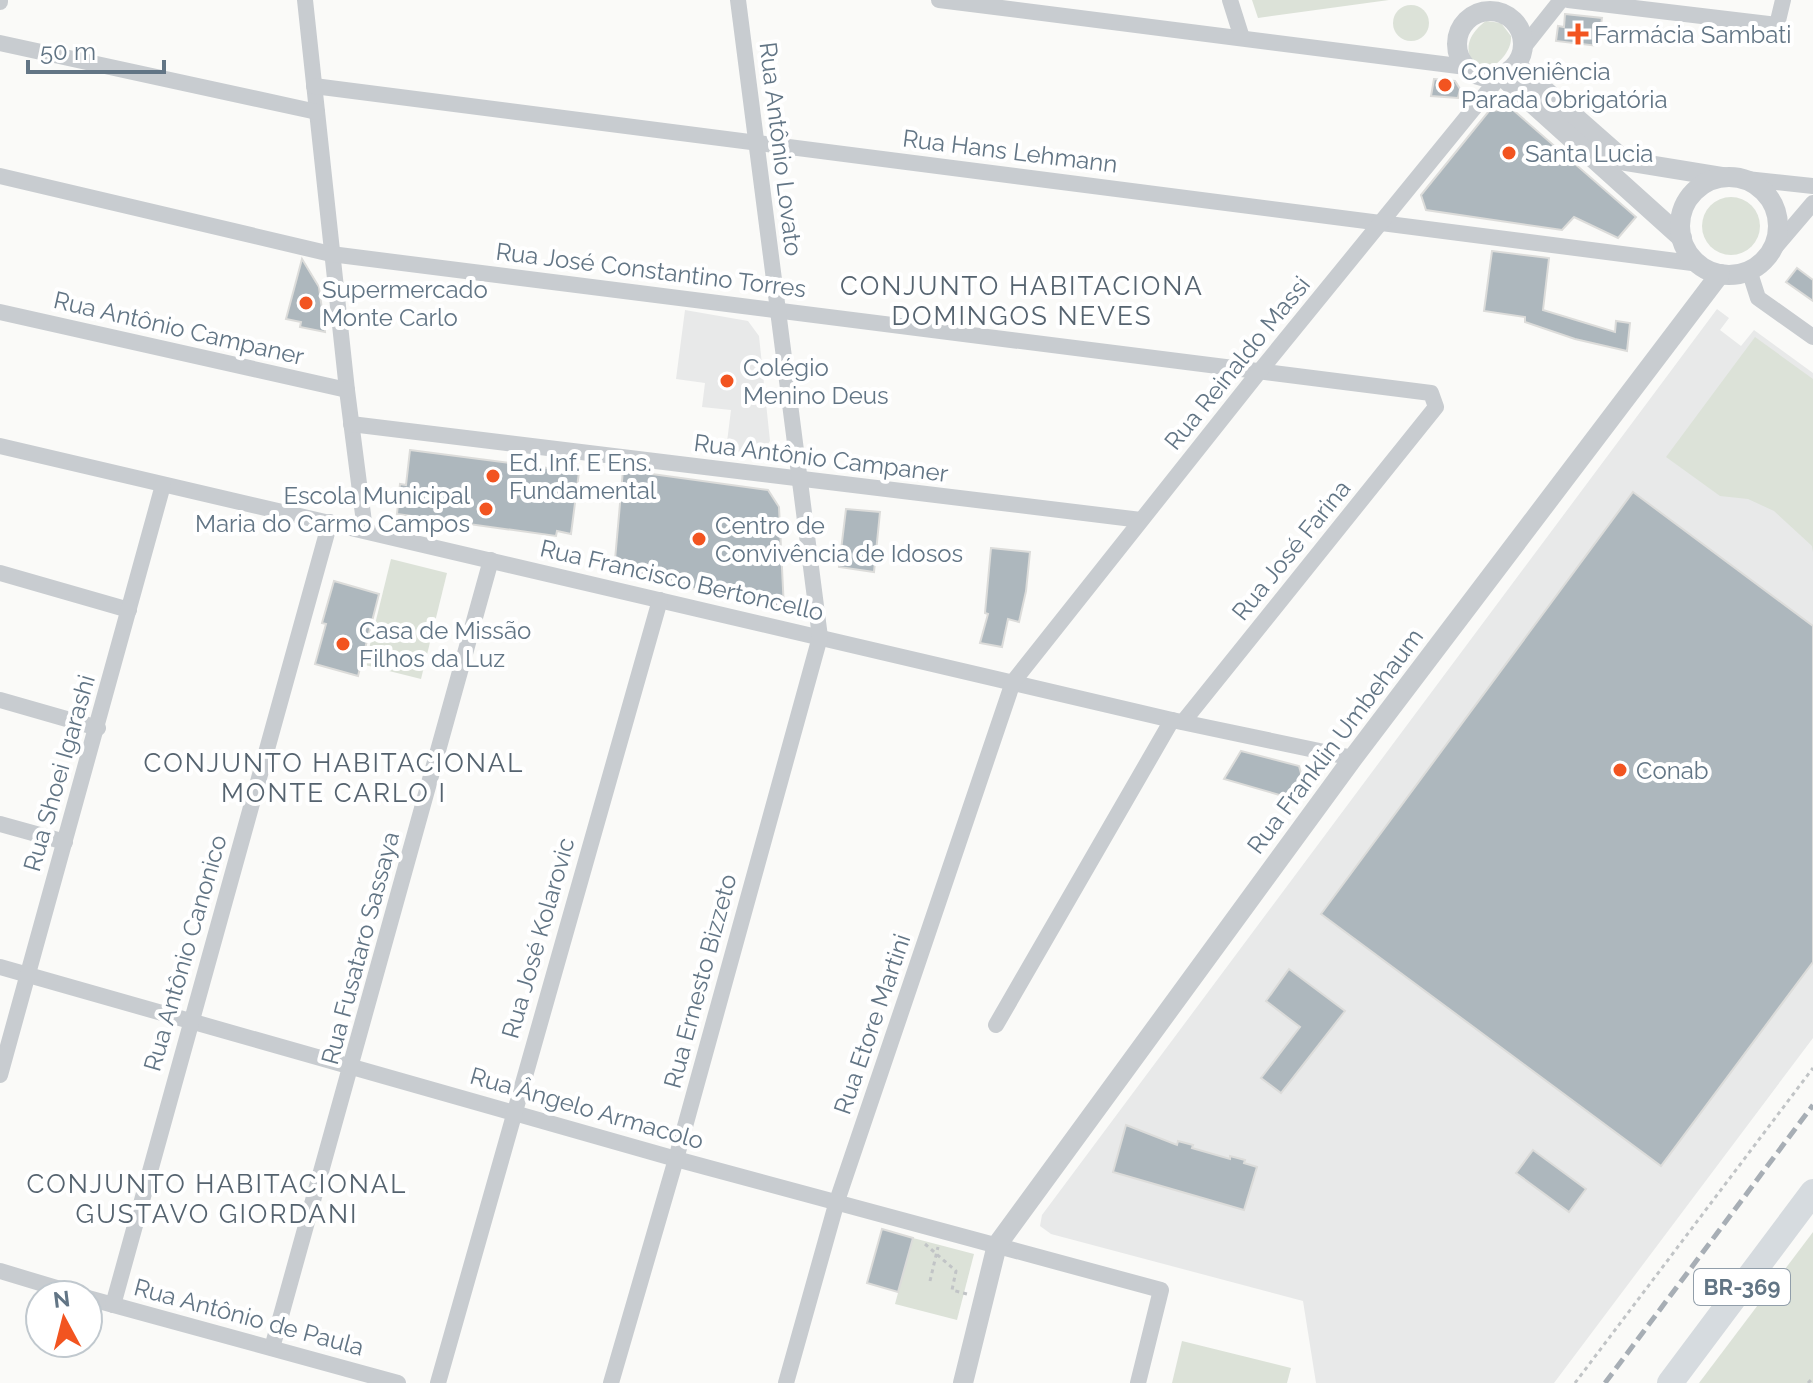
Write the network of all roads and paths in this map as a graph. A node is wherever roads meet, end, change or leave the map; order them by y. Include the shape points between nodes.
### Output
1 (305, 0) edge
2 (738, 0) edge
3 (939, 0) edge
4 (1230, 0) edge
5 (1561, 0) edge
6 (1568, 0) edge
7 (1783, 0) edge
8 (1480, 6) edge
9 (1501, 7) edge
10 (1242, 38) junction
11 (0, 43) edge
12 (1513, 63) junction
13 (1466, 67) junction
14 (314, 86) junction
15 (317, 112) junction
16 (756, 143) junction
17 (0, 176) edge
18 (1732, 178) junction
19 (1813, 186) edge
20 (1813, 203) edge
21 (1382, 223) junction
22 (1682, 238) junction
23 (331, 254) junction
24 (1700, 264) junction
25 (1757, 264) junction
26 (1720, 274) junction
27 (776, 310) junction
28 (0, 312) edge
29 (1813, 337) edge
30 (1259, 372) junction
31 (347, 390) junction
32 (1436, 407) joint
33 (351, 424) junction
34 (0, 446) edge
35 (799, 480) junction
36 (163, 485) junction
37 (1141, 520) junction
38 (330, 522) junction
39 (365, 530) junction
40 (491, 560) junction
41 (0, 573) edge
42 (660, 600) junction
43 (129, 610) junction
44 (820, 637) junction
45 (1013, 682) junction
46 (0, 700) edge
47 (1177, 721) junction
48 (98, 728) junction
49 (1353, 758) junction
50 (0, 824) edge
51 (65, 842) junction
52 (0, 967) edge
53 (28, 975) junction
54 (191, 1021) junction
55 (996, 1025) dead end
56 (352, 1067) junction
57 (1813, 1068) edge
58 (0, 1075) edge
59 (514, 1111) junction
60 (676, 1159) junction
61 (1813, 1192) edge
62 (837, 1201) junction
63 (916, 1237) dead end
64 (939, 1243) dead end
65 (997, 1245) junction
66 (936, 1254) junction
67 (0, 1271) edge
68 (27, 1279) edge
69 (930, 1281) dead end
70 (968, 1294) dead end
71 (104, 1302) edge
72 (113, 1305) junction
73 (272, 1348) junction
74 (1813, 1378) edge
75 (398, 1383) edge
76 (438, 1383) edge
77 (611, 1383) edge
78 (786, 1383) edge
79 (963, 1383) edge
80 (1138, 1383) edge
81 (1575, 1383) edge
82 (1670, 1383) edge
83 (1808, 1383) edge

1 - 14 street
2 - 16 street, Rua Antônio Lovato
3 - 10 street
4 - 10 street
5 - 12 street, Rua Reinaldo Massi
6 - 7 street via 1777,25
8 - 9 street
8 - 13 street via 1459,31 1457,50
9 - 12 street via 1518,27
10 - 13 street
11 - 15 street
12 - 13 street via 1482,76
12 - 18 street via 1625,161
12 - 21 street, Rua Reinaldo Massi
12 - 22 street
14 - 15 street
14 - 16 street, Rua Hans Lehmann
15 - 23 street
16 - 21 street, Rua Hans Lehmann
16 - 27 street, Rua Antônio Lovato
17 - 23 street, Rua José Constantino Torres
18 - 19 street
18 - 22 street via 1706,183 1690,197 1681,217
18 - 25 street via 1756,185 1775,209 1778,230 1772,250
20 - 25 street
21 - 24 street, Rua Hans Lehmann
21 - 30 street, Rua Reinaldo Massi
22 - 24 street
23 - 27 street, Rua José Constantino Torres
23 - 31 street
24 - 26 street
25 - 26 street
25 - 29 street via 1758,298
26 - 49 street, Rua Franklin Umbehaum
27 - 30 street, Rua José Constantino Torres
27 - 35 street, Rua Antônio Lovato
28 - 31 street, Rua Antônio Campaner
30 - 32 street, Rua José Constantino Torres via 1431,393
30 - 37 street, Rua Reinaldo Massi
31 - 33 street
32 - 47 street, Rua José Farina
33 - 35 street, Rua Antônio Campaner
33 - 39 street
34 - 36 street, Rua Francisco Bertoncello
35 - 37 street, Rua Antônio Campaner
35 - 44 street, Rua Antônio Lovato
36 - 38 street, Rua Francisco Bertoncello
36 - 43 street, Rua Shoei Igarashi
37 - 45 street, Rua Reinaldo Massi
38 - 39 street, Rua Francisco Bertoncello
38 - 54 street, Rua Antônio Canonico
39 - 40 street, Rua Francisco Bertoncello
40 - 42 street, Rua Francisco Bertoncello
40 - 56 street, Rua Fusataro Sassaya
41 - 43 street
42 - 44 street, Rua Francisco Bertoncello
42 - 59 street, Rua José Kolarovic
43 - 48 street, Rua Shoei Igarashi
44 - 45 street, Rua Francisco Bertoncello
44 - 60 street, Rua Ernesto Bizzeto
45 - 47 street, Rua Francisco Bertoncello
45 - 62 street, Rua Etore Martini
46 - 48 street
47 - 49 street, Rua Francisco Bertoncello
47 - 55 street, Rua José Farina
48 - 51 street, Rua Shoei Igarashi
49 - 65 street, Rua Franklin Umbehaum
50 - 51 street
51 - 53 street, Rua Shoei Igarashi
52 - 53 street, Rua Ângelo Armacolo
53 - 54 street, Rua Ângelo Armacolo
53 - 58 street, Rua Shoei Igarashi
54 - 56 street, Rua Ângelo Armacolo
54 - 72 street, Rua Antônio Canonico
56 - 59 street, Rua Ângelo Armacolo
56 - 73 street, Rua Fusataro Sassaya
57 - 81 path
59 - 60 street, Rua Ângelo Armacolo
59 - 76 street, Rua José Kolarovic
60 - 62 street, Rua Ângelo Armacolo
60 - 77 street, Rua Ernesto Bizzeto
61 - 82 main road, BR-369
62 - 65 street, Rua Ângelo Armacolo
62 - 78 street, Rua Etore Martini
63 - 66 path
64 - 66 path
65 - 79 street
65 - 80 street, Rua Ângelo Armacolo via 1161,1290
66 - 69 path
66 - 70 path via 956,1271 952,1290
67 - 68 street
71 - 72 street, Rua Antônio de Paula
72 - 73 street, Rua Antônio de Paula
73 - 75 street, Rua Antônio de Paula
74 - 83 path

